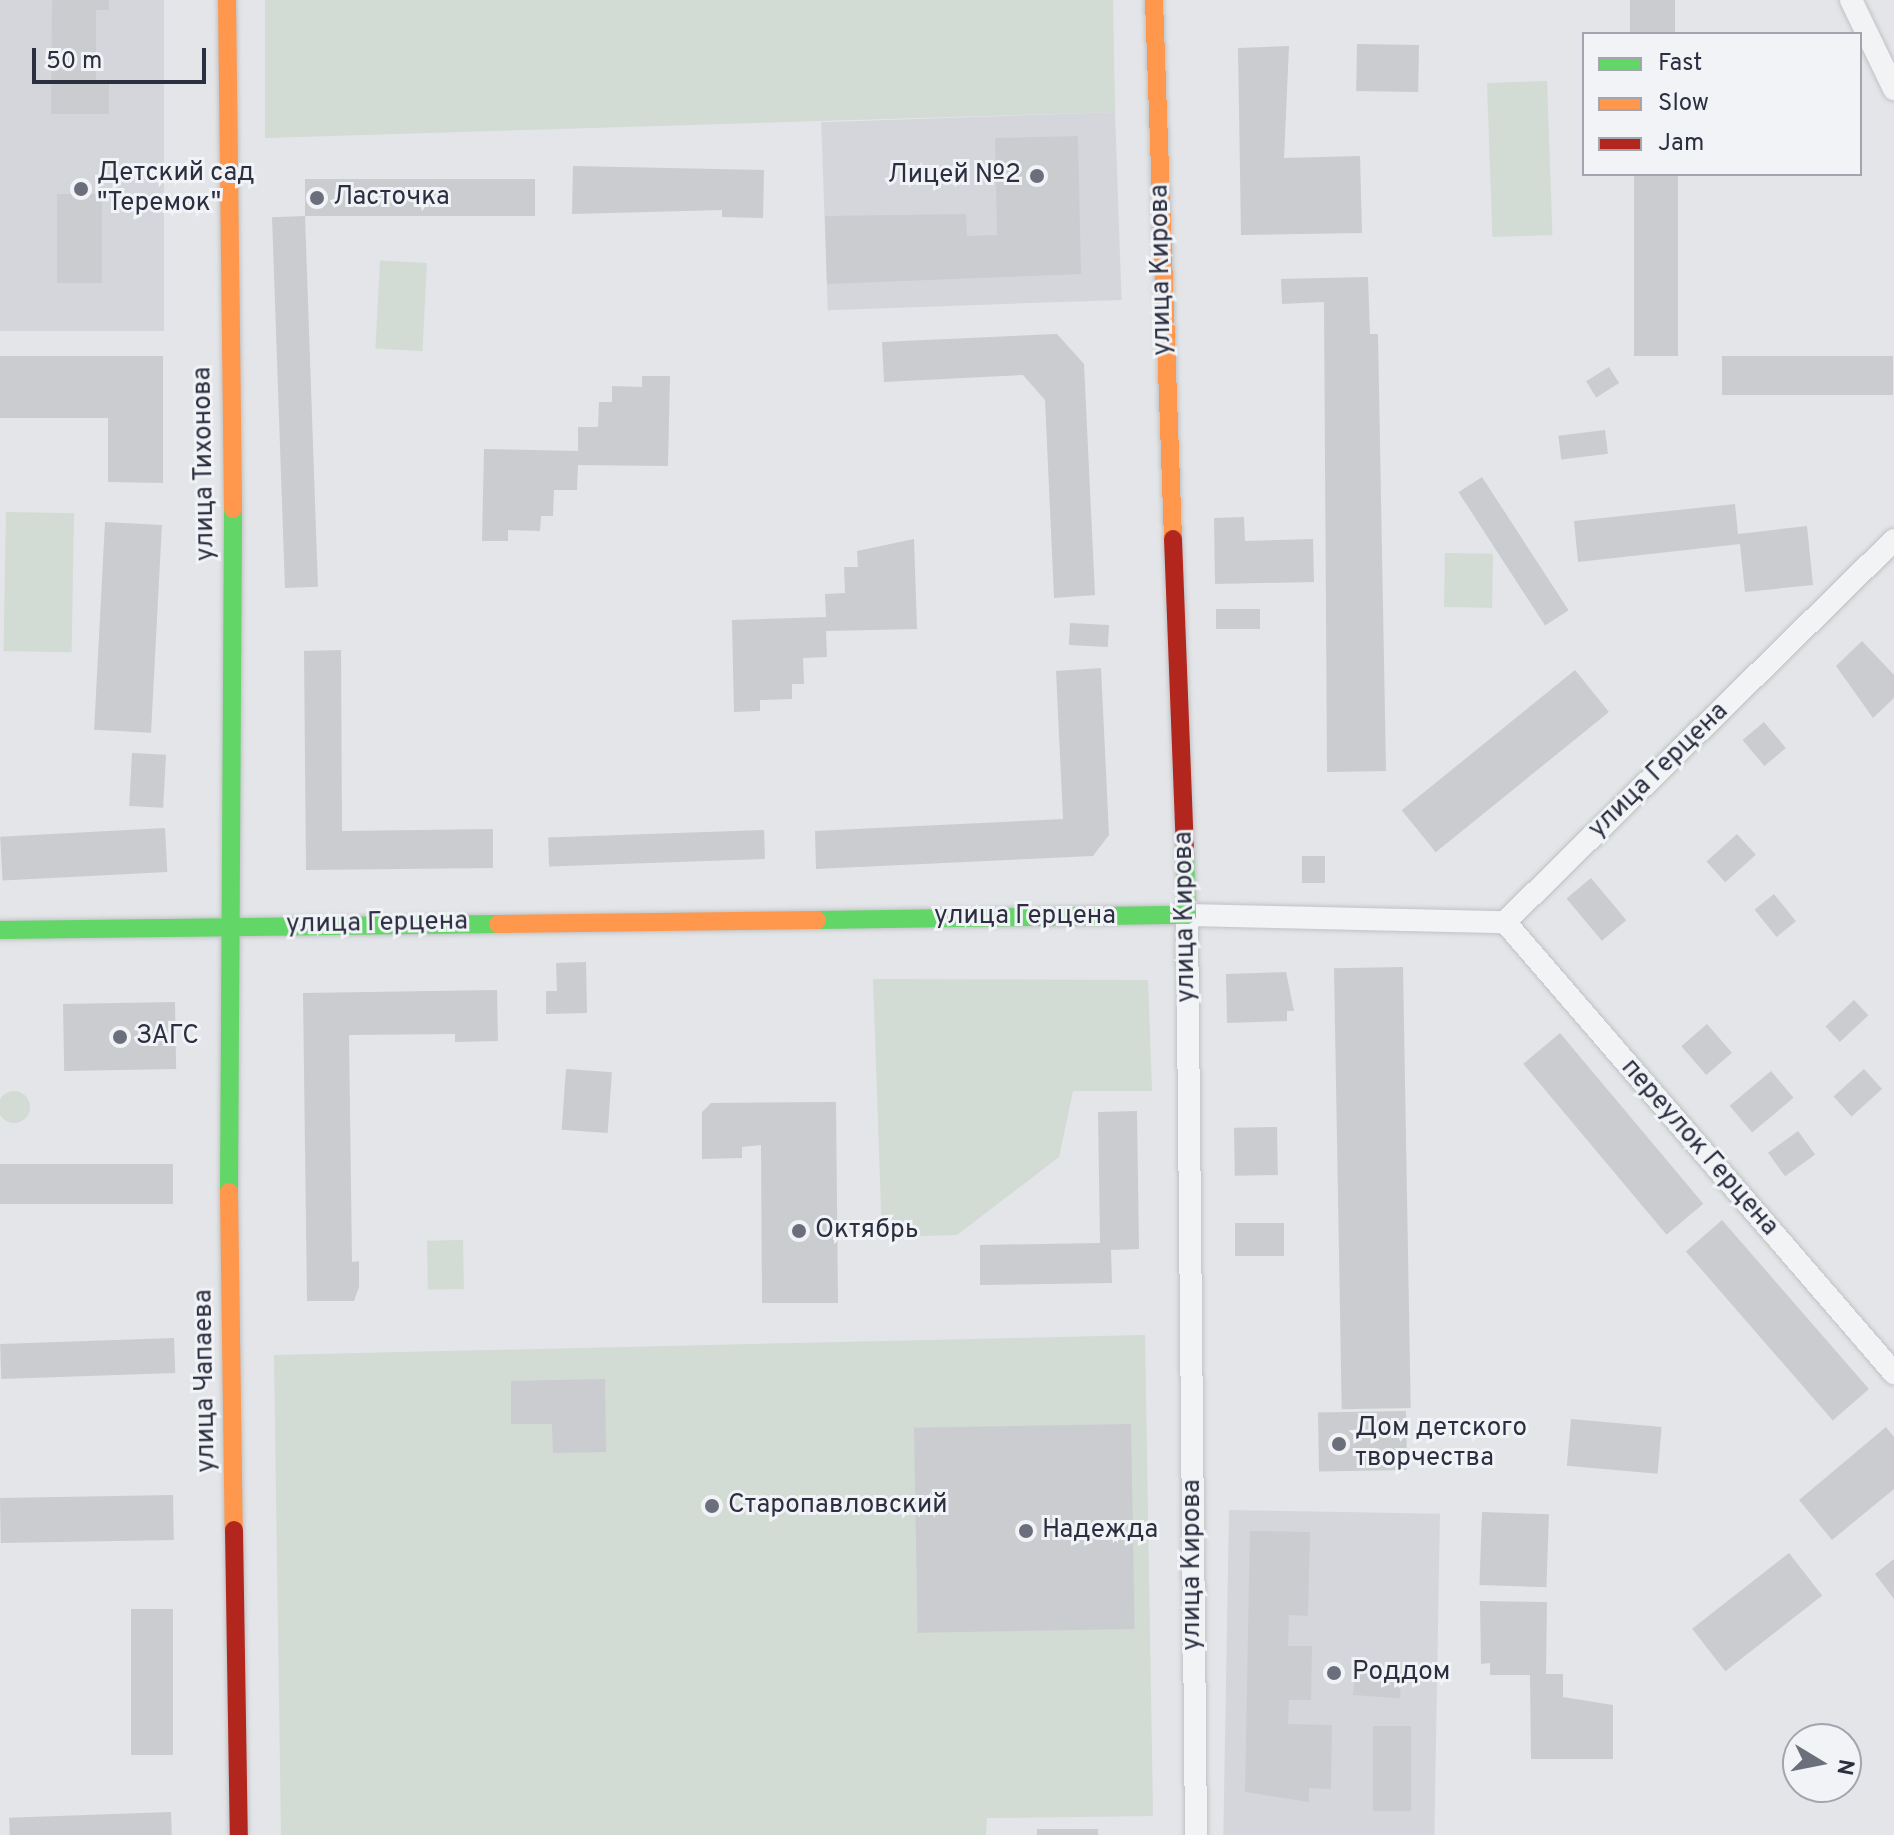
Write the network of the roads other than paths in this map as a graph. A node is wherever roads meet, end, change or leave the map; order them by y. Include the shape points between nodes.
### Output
1 (227, 0) edge
2 (1154, 0) edge
3 (1851, 0) edge
4 (1894, 89) edge
5 (1894, 540) edge
6 (1187, 915) junction
7 (1505, 922) junction
8 (225, 926) junction
9 (0, 930) edge
10 (1894, 1373) edge
11 (239, 1835) edge
12 (1196, 1835) edge

1 - 8 street, улица Тихонова via 234,618
2 - 6 street, улица Кирова
3 - 4 street
5 - 7 street, улица Герцена
6 - 7 street, улица Герцена
6 - 8 street, улица Герцена
6 - 12 street, улица Кирова
7 - 10 street, переулок Герцена
8 - 9 street, улица Герцена
8 - 11 street, улица Чапаева

